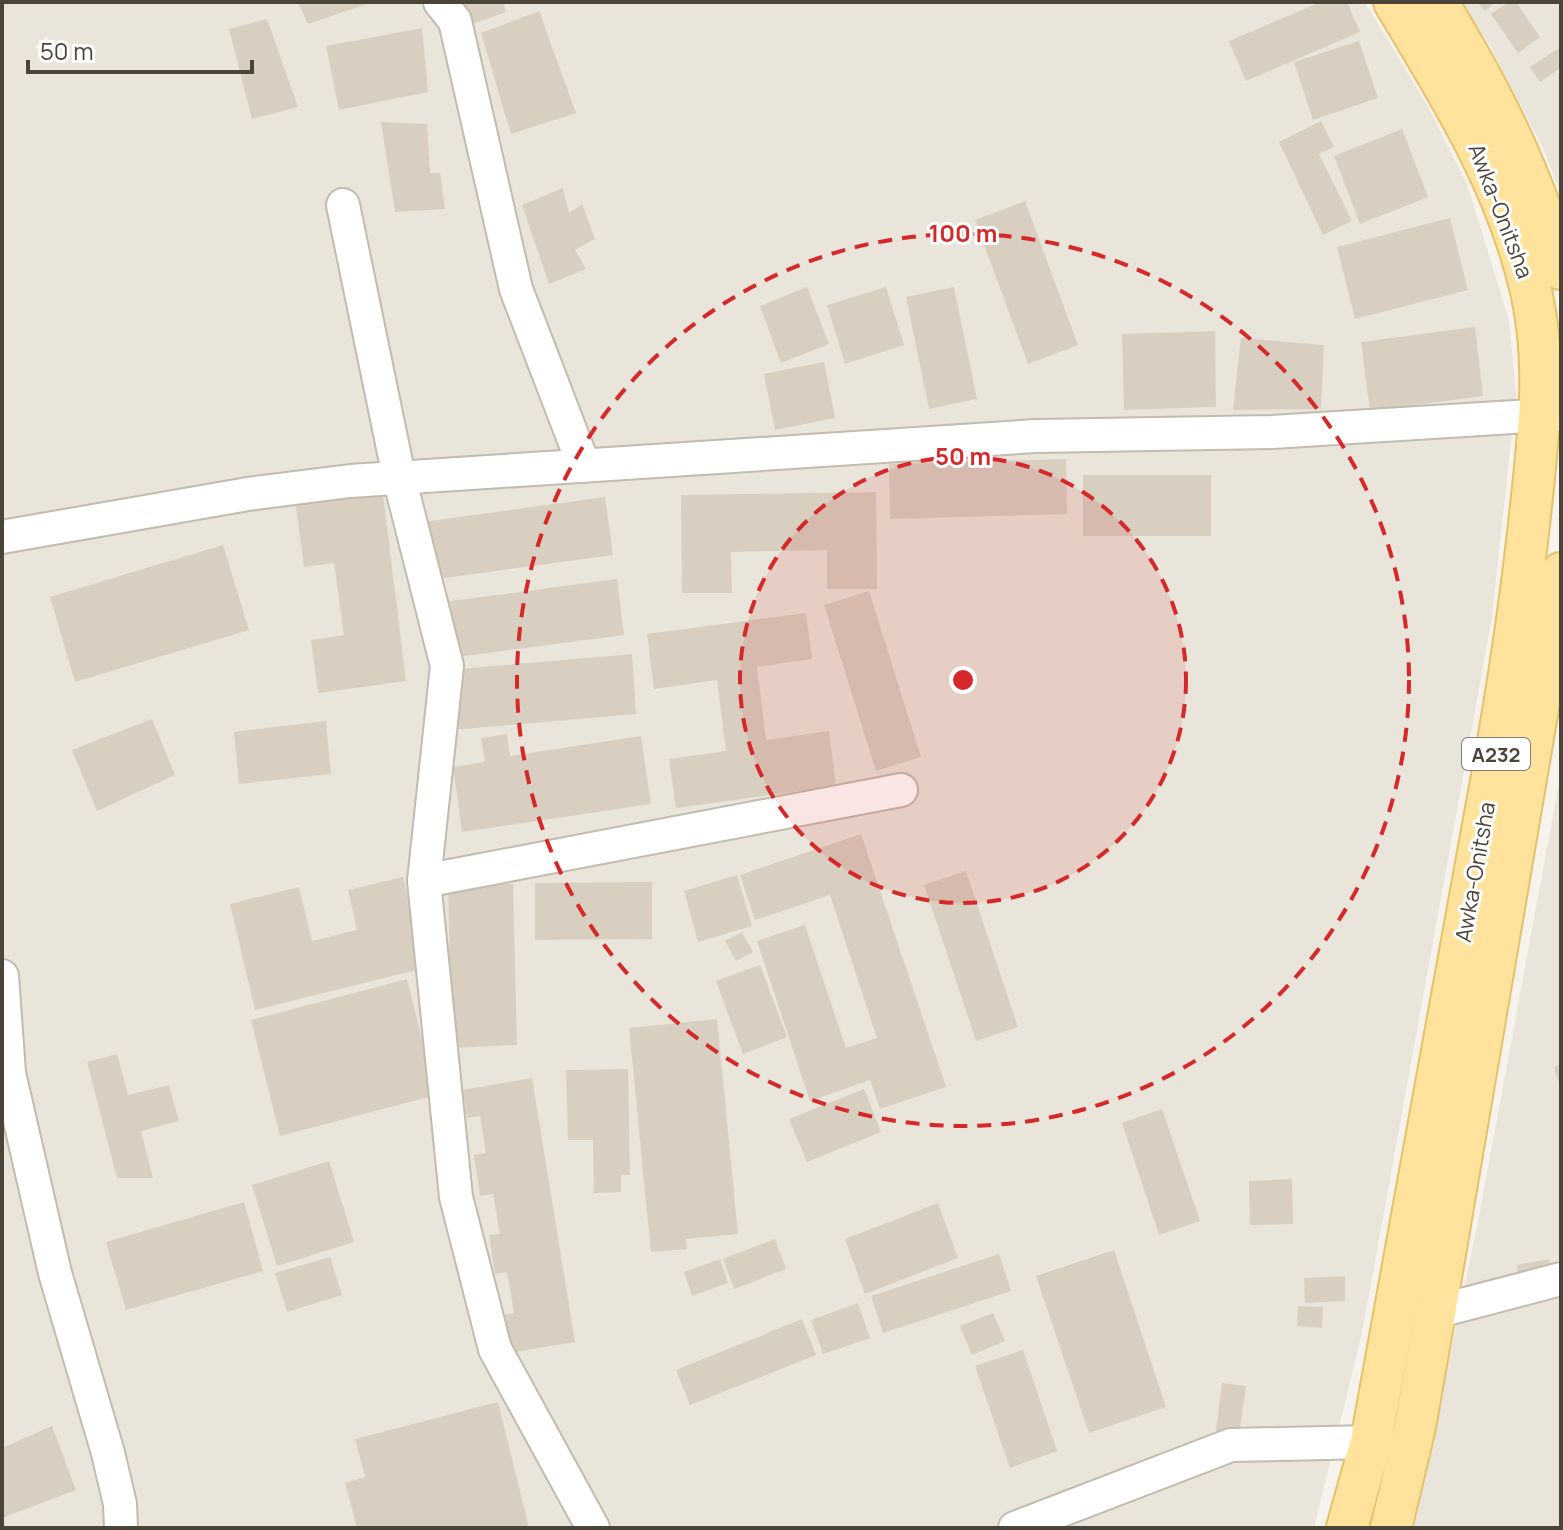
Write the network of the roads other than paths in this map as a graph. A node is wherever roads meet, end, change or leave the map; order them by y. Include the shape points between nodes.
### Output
1 (440, 2) edge
2 (1394, 2) edge
3 (1437, 2) edge
4 (343, 205) dead end
5 (1561, 268) edge
6 (1551, 414) edge
7 (584, 466) junction
8 (399, 477) junction
9 (2, 537) edge
10 (1561, 573) edge
11 (901, 790) dead end
12 (424, 881) junction
13 (2, 976) edge
14 (6, 1073) edge
15 (1561, 1279) edge
16 (1435, 1312) junction
17 (1371, 1442) junction
18 (121, 1528) edge
19 (593, 1528) edge
20 (1015, 1528) edge
21 (1347, 1528) edge
22 (1391, 1528) edge

1 - 7 street via 455,21 516,289
2 - 6 main road, Awka-Onitsha / A232 via 1458,109 1514,233 1530,286
3 - 5 main road, Awka-Onitsha via 1511,132
4 - 8 street
6 - 7 street via 1272,432 1036,436
6 - 17 main road, Awka-Onitsha / A232 via 1513,658
7 - 8 street
8 - 9 street via 248,494
8 - 12 street via 447,666
10 - 16 main road, Awka-Onitsha / A232
11 - 12 street
12 - 19 street via 456,1197 495,1349
13 - 14 street
14 - 18 street via 55,1273 108,1453
15 - 16 street
16 - 22 main road, Awka-Onitsha / A232
17 - 20 street via 1231,1445
17 - 21 main road, Awka-Onitsha / A232

